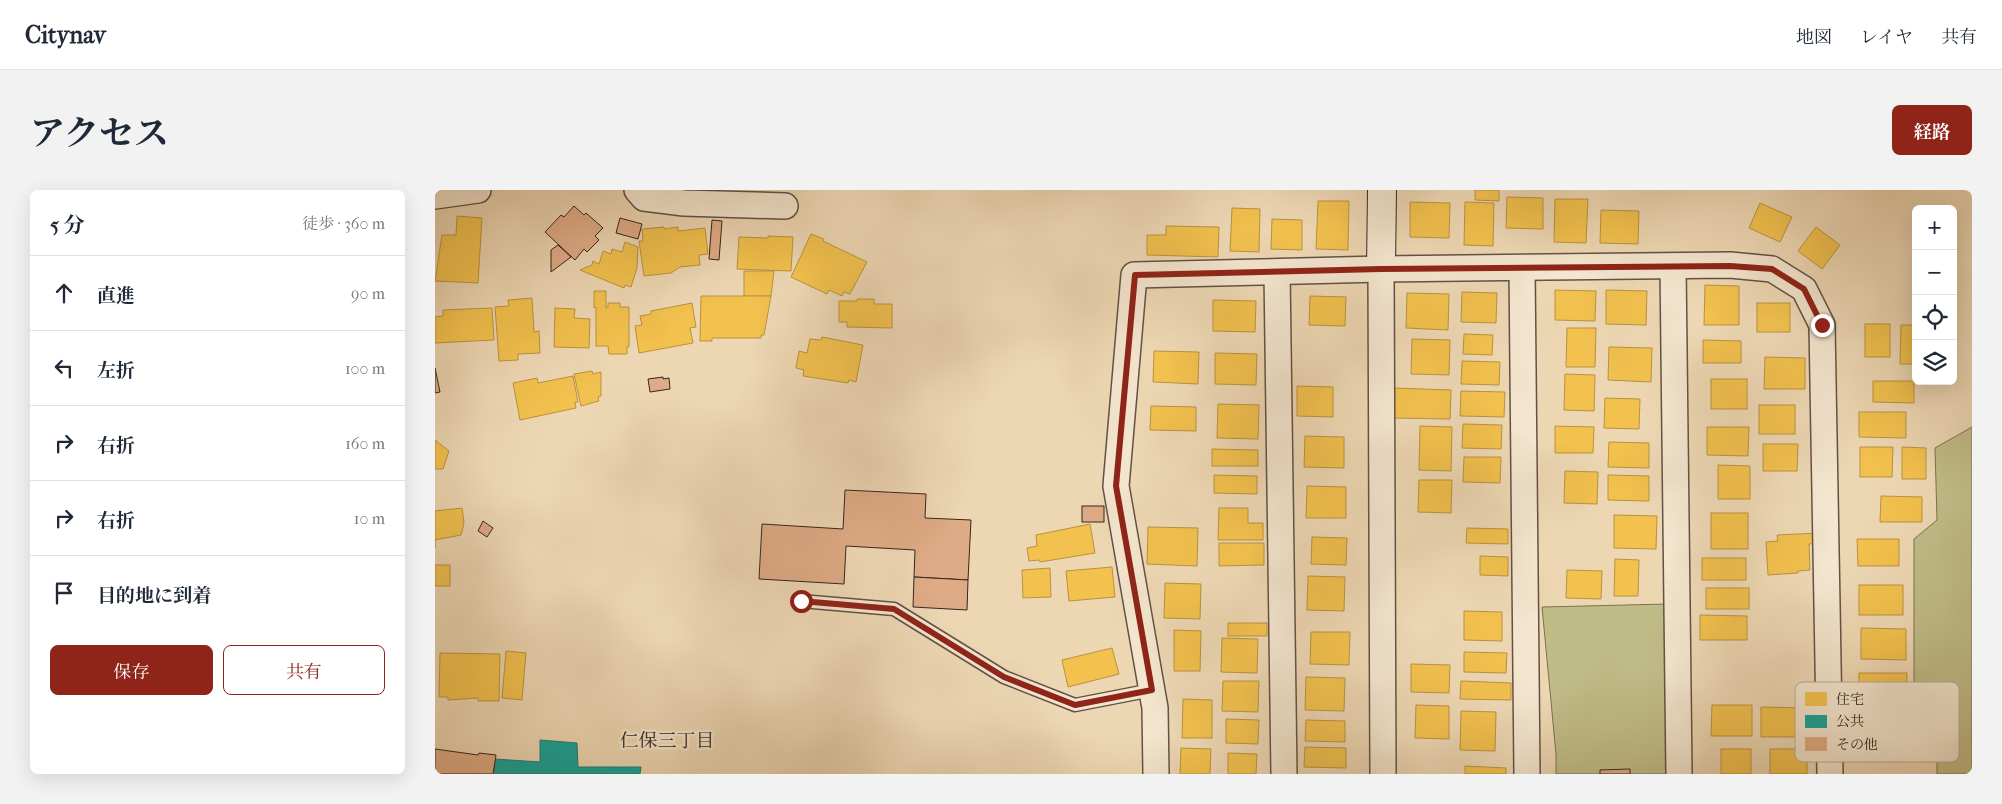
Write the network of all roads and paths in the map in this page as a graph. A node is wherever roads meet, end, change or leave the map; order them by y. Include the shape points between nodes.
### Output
1 (478, 190) edge
2 (637, 190) edge
3 (1382, 190) edge
4 (435, 196) edge
5 (684, 196) edge
6 (785, 206) dead end
7 (1673, 266) junction
8 (1522, 268) junction
9 (1381, 269) junction
10 (1277, 272) junction
11 (801, 601) dead end
12 (1828, 682) edge
13 (1152, 690) junction
14 (1156, 774) edge
15 (1283, 774) edge
16 (1383, 774) edge
17 (1527, 774) edge
18 (1679, 774) edge

1 - 4 street
2 - 5 street via 644,198
3 - 9 street
5 - 6 street
7 - 8 street
7 - 12 street via 1772,269 1804,289 1822,325
7 - 18 street
8 - 9 street
8 - 17 street
9 - 10 street
9 - 16 street
10 - 13 street via 1135,275 1116,486
10 - 15 street
11 - 13 lane via 894,609 1004,677 1075,705
13 - 14 street

